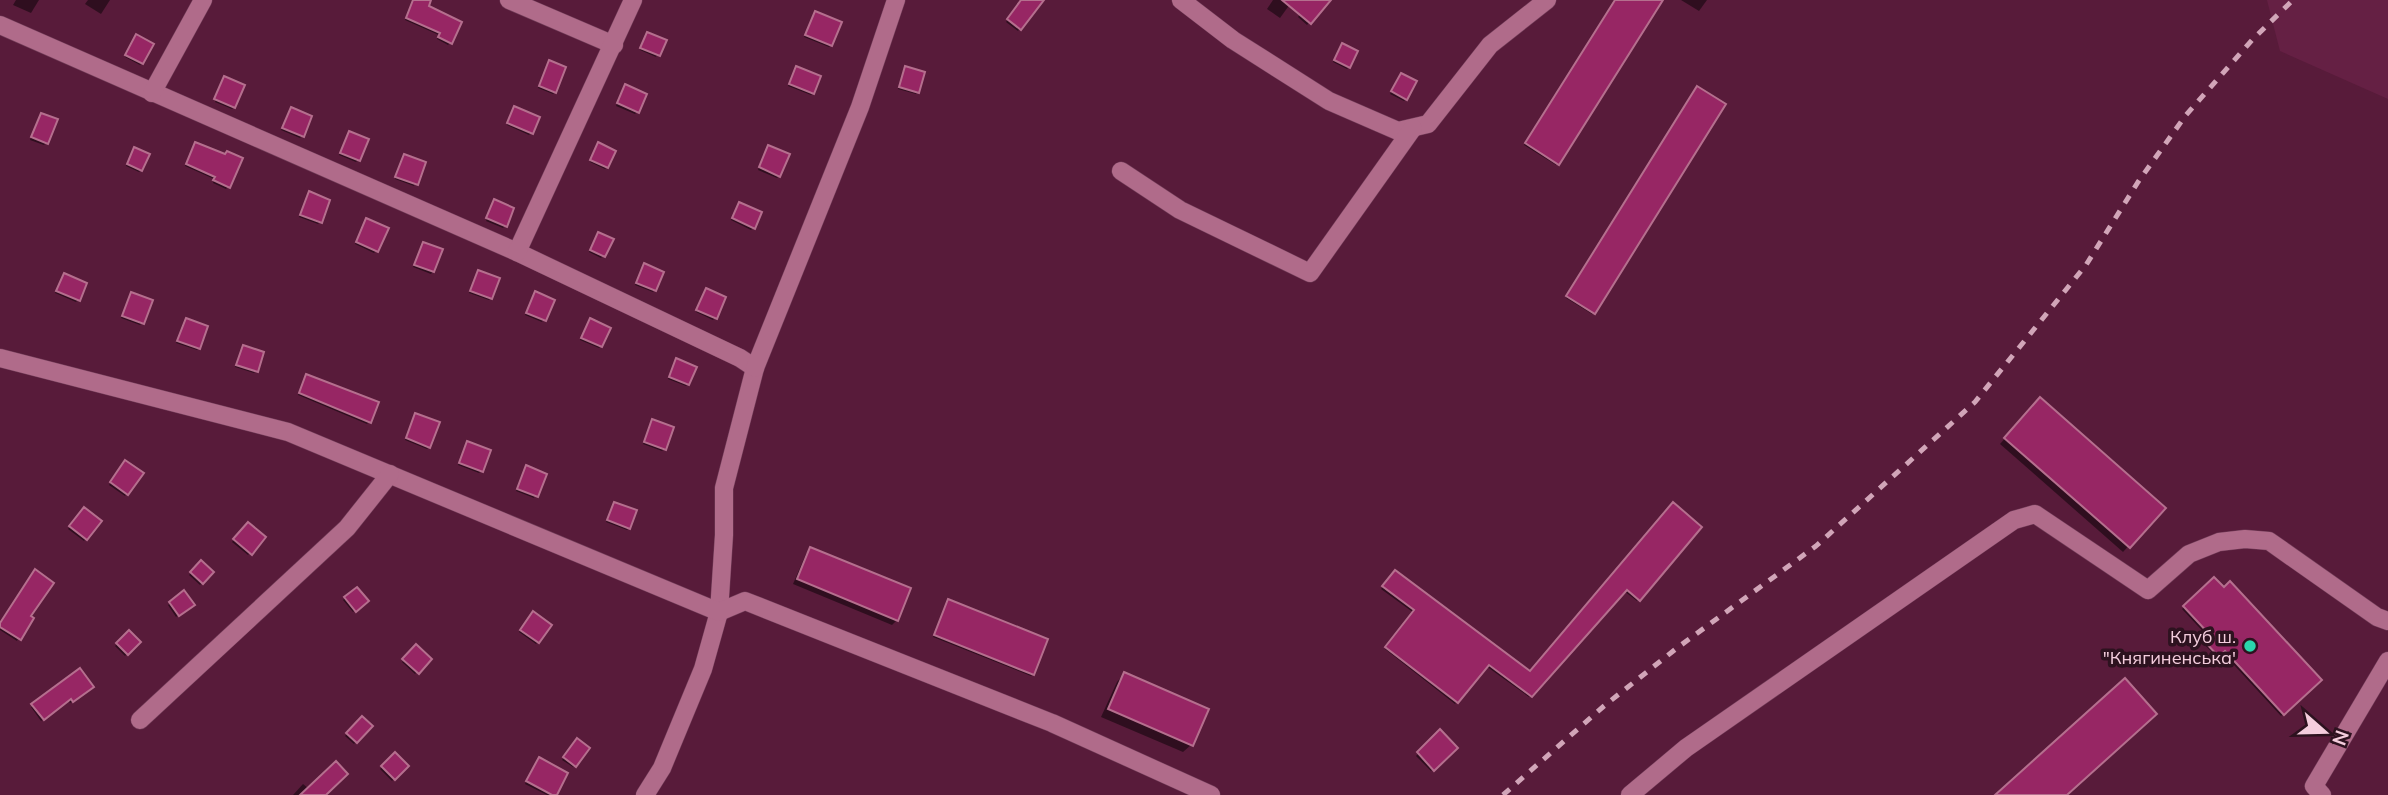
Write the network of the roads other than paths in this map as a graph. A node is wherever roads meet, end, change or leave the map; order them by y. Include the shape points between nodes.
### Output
1 (203, 0) edge
2 (509, 0) edge
3 (633, 0) edge
4 (896, 0) edge
5 (1181, 0) edge
6 (1546, 0) edge
7 (0, 25) edge
8 (614, 45) junction
9 (152, 93) junction
10 (1413, 128) junction
11 (1121, 172) dead end
12 (517, 252) junction
13 (0, 358) edge
14 (755, 368) junction
15 (390, 474) junction
16 (719, 612) junction
17 (2388, 621) edge
18 (2388, 662) edge
19 (140, 720) dead end
20 (2318, 791) edge
21 (645, 795) edge
22 (1211, 795) edge
23 (1630, 795) edge

1 - 9 street
2 - 8 street
3 - 8 street
4 - 14 street via 860,107
5 - 10 street via 1233,40 1329,101 1398,131
6 - 10 street via 1490,45 1428,124
7 - 9 street
8 - 12 street
9 - 12 street
10 - 11 street via 1310,273 1180,210
12 - 14 street
13 - 15 street via 288,432
14 - 16 street via 724,488
15 - 16 street
15 - 19 street via 347,528
16 - 21 street via 704,668 663,768
16 - 22 street via 746,601 1052,723
17 - 23 street via 2269,541 2219,542 2189,554 2148,590 2035,514 2014,520 1865,622 1686,748
18 - 20 street

